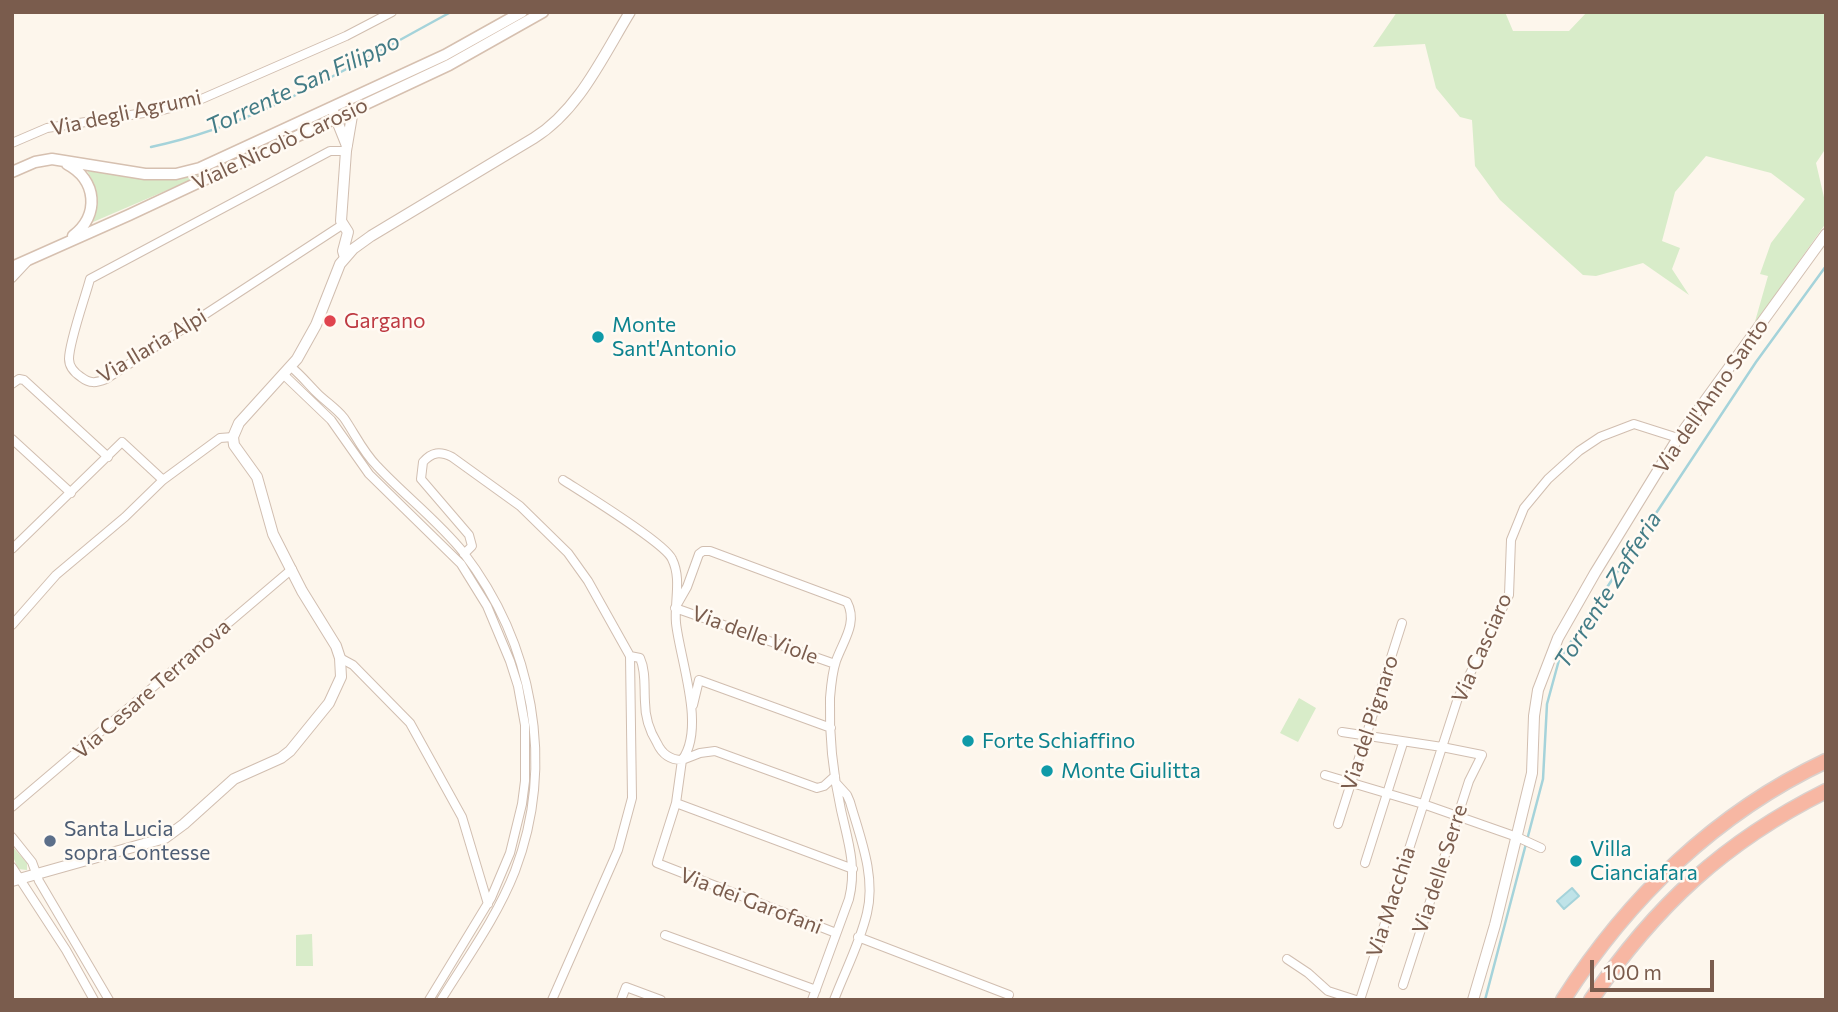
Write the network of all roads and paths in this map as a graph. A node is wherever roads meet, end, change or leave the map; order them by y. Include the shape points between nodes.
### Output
1 (392, 12) edge
2 (522, 12) edge
3 (543, 12) edge
4 (630, 12) edge
5 (354, 110) junction
6 (334, 113) junction
7 (12, 143) edge
8 (347, 149) junction
9 (62, 160) junction
10 (12, 172) edge
11 (342, 225) junction
12 (1826, 234) edge
13 (63, 244) junction
14 (30, 258) junction
15 (345, 258) junction
16 (12, 267) edge
17 (12, 278) edge
18 (288, 371) junction
19 (12, 384) edge
20 (233, 437) junction
21 (1678, 438) junction
22 (12, 439) edge
23 (108, 457) junction
24 (163, 480) junction
25 (564, 480) dead end
26 (71, 493) junction
27 (12, 549) edge
28 (464, 554) junction
29 (292, 569) junction
30 (675, 608) junction
31 (1402, 623) dead end
32 (12, 625) edge
33 (630, 656) junction
34 (340, 658) junction
35 (835, 664) junction
36 (691, 715) junction
37 (831, 728) junction
38 (1342, 732) dead end
39 (1365, 736) junction
40 (1403, 743) junction
41 (1442, 747) junction
42 (682, 760) junction
43 (1826, 761) edge
44 (1325, 775) dead end
45 (836, 780) junction
46 (1350, 783) junction
47 (1826, 791) edge
48 (1387, 794) junction
49 (676, 803) junction
50 (1423, 804) junction
51 (12, 807) edge
52 (1457, 816) junction
53 (1338, 824) dead end
54 (12, 837) edge
55 (1519, 837) junction
56 (1538, 846) dead end
57 (1365, 863) dead end
58 (12, 867) edge
59 (853, 869) junction
60 (35, 873) junction
61 (16, 880) edge
62 (488, 904) junction
63 (497, 909) junction
64 (836, 933) junction
65 (665, 935) dead end
66 (858, 937) junction
67 (1287, 959) dead end
68 (1403, 985) dead end
69 (816, 990) junction
70 (1009, 995) dead end
71 (836, 999) edge
72 (94, 1000) edge
73 (109, 1000) edge
74 (429, 1000) edge
75 (441, 1000) edge
76 (551, 1000) edge
77 (621, 1000) edge
78 (662, 1000) edge
79 (812, 1000) edge
80 (1358, 1000) edge
81 (1473, 1000) edge
82 (1563, 1000) edge
83 (1591, 1000) edge

1 - 7 street, Via degli Agrumi via 197,101 47,128
2 - 6 main road, Viale Nicolò Carosio
3 - 5 main road, Viale Nicolò Carosio via 472,54
4 - 15 street via 579,94 555,122 371,236
5 - 6 main road, Viale Nicolò Carosio
5 - 8 street
6 - 8 street
6 - 9 main road, Viale Nicolò Carosio via 187,172 145,174
6 - 13 main road, Viale Nicolò Carosio
8 - 11 street
8 - 11 street, Via Ilaria Alpi via 330,151 90,279 70,365 87,382 106,379
9 - 10 main road, Viale Nicolò Carosio via 44,160
9 - 13 main road via 76,168 92,194 84,226
11 - 15 street via 348,232
12 - 21 street, Via dell'Anno Santo
13 - 14 main road, Viale Nicolò Carosio
14 - 16 main road, Viale Nicolò Carosio
14 - 17 street
15 - 18 street via 310,337
18 - 20 street via 239,423
18 - 28 street via 338,411 374,464
18 - 62 street via 331,420 369,474 461,564 487,606 510,661 525,725 525,781 510,853
19 - 23 street via 24,380
20 - 24 street via 220,438
20 - 29 street via 257,477 271,527
21 - 41 street, Via Casciaro via 1640,425 1600,437 1548,479 1530,501 1511,540 1509,595 1462,688
21 - 55 street, Via dell'Anno Santo via 1595,573 1548,661 1536,702 1532,773
22 - 26 street
23 - 24 street via 122,442
23 - 26 street
24 - 32 street via 56,575
25 - 30 street via 672,557 678,589
26 - 27 street
28 - 33 street via 472,546 469,534 421,479 423,462 433,454 445,453 503,492 568,553
28 - 63 street via 486,584 518,649 535,729 530,817 515,871
29 - 34 street
29 - 51 street, Via Cesare Terranova
30 - 35 street, Via delle Viole
30 - 35 street via 699,554 710,551 846,602 852,623
30 - 36 street
31 - 39 street, Via del Pignaro
33 - 42 street via 640,658 643,665 649,729 662,752
33 - 76 street via 632,798 618,850
34 - 60 street via 341,677 329,703 281,758 234,779 165,838
34 - 62 street via 363,674 410,723 462,817
35 - 37 street
36 - 37 street via 699,680
36 - 42 street via 689,751
37 - 45 street
38 - 39 street
39 - 40 street
39 - 46 street, Via del Pignaro
40 - 41 street
40 - 48 street
41 - 50 street, Via Casciaro
41 - 52 street, Via delle Serre via 1482,755
42 - 45 street via 715,751 817,788
42 - 49 street
43 - 82 highway via 1763,795 1687,852 1614,928
44 - 46 street
45 - 59 street
45 - 66 street via 850,802 867,863 869,898
46 - 48 street
46 - 53 street, Via del Pignaro
47 - 83 highway via 1778,815 1676,895
48 - 50 street
48 - 57 street
49 - 59 street
49 - 64 street, Via dei Garofani via 657,863
50 - 52 street
50 - 80 street, Via Macchia
52 - 55 street
52 - 68 street, Via delle Serre
54 - 60 street
55 - 56 street
55 - 81 street, Via dell'Anno Santo
58 - 61 street
59 - 64 street via 849,899
60 - 61 street
60 - 73 street
61 - 72 street
62 - 63 street
62 - 74 street
63 - 75 street
64 - 69 street
65 - 69 street
66 - 70 street
66 - 71 street
67 - 80 street, Via Macchia via 1328,991
69 - 79 street
77 - 78 street via 626,987

